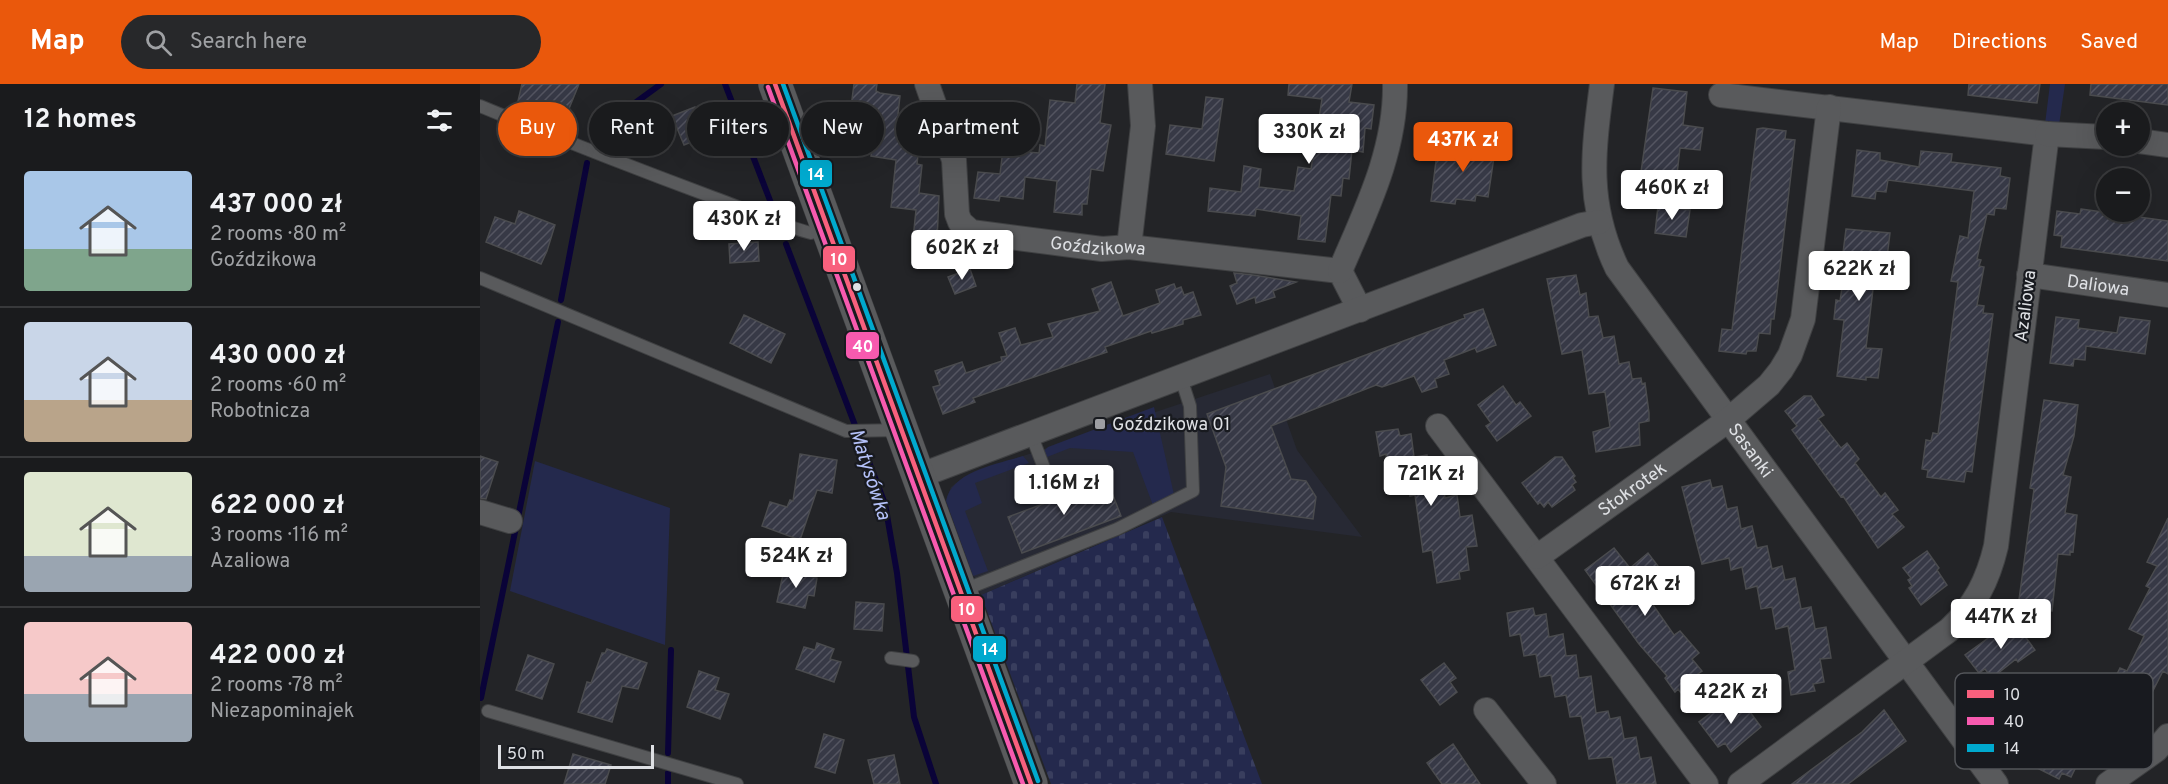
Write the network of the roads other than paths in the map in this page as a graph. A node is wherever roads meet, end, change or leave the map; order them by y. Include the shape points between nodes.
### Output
1 (775, 84) edge
2 (927, 84) edge
3 (1140, 84) edge
4 (1395, 84) edge
5 (1602, 84) edge
6 (1721, 94) dead end
7 (480, 106) edge
8 (1829, 107) junction
9 (2047, 134) junction
10 (2096, 136) edge
11 (2150, 143) edge
12 (2168, 145) edge
13 (1599, 222) junction
14 (826, 225) junction
15 (1129, 247) junction
16 (1340, 271) junction
17 (2029, 275) junction
18 (480, 278) edge
19 (2168, 295) edge
20 (1360, 310) junction
21 (1180, 378) junction
22 (1727, 421) junction
23 (1438, 426) dead end
24 (902, 430) junction
25 (1031, 434) junction
26 (919, 476) junction
27 (1051, 486) dead end
28 (480, 512) edge
29 (510, 521) dead end
30 (1537, 557) junction
31 (960, 592) junction
32 (891, 658) dead end
33 (913, 661) dead end
34 (1905, 661) junction
35 (1486, 710) dead end
36 (488, 711) dead end
37 (1955, 729) edge
38 (2168, 736) edge
39 (2153, 752) edge
40 (1984, 769) edge
41 (2129, 769) edge
42 (737, 784) edge
43 (1031, 784) edge
44 (1544, 784) edge
45 (1706, 784) edge
46 (1740, 784) edge
47 (1995, 784) edge
48 (2108, 784) edge

1 - 14 street
2 - 15 street, Goździkowa via 954,160 957,214 965,228 990,236 1102,249
3 - 15 street via 1143,126
4 - 16 street via 1386,156
5 - 13 street, Sasanki via 1592,177
6 - 8 street
7 - 14 lane via 780,225 811,233
8 - 9 street
8 - 22 street via 1798,337 1769,385
9 - 10 street
9 - 17 street, Azaliowa
11 - 12 street
13 - 20 street via 1582,225
13 - 22 street, Sasanki via 1617,268
14 - 24 street
15 - 16 street, Goździkowa
16 - 20 street
17 - 19 street, Daliowa
17 - 34 street, Azaliowa via 1992,566 1963,617
18 - 24 lane via 846,431
20 - 21 street
21 - 25 street
21 - 31 lane via 1190,406 1194,491 1118,529
22 - 30 street, Stokrotek
22 - 34 street, Sasanki
23 - 30 street
24 - 26 street
25 - 26 street
25 - 27 lane
26 - 31 street
28 - 29 street
30 - 45 street
31 - 43 street
32 - 33 lane
34 - 37 street, Sasanki
34 - 46 street, Azaliowa
35 - 44 street
36 - 42 lane
38 - 39 street
40 - 47 street, Sasanki
41 - 48 street

